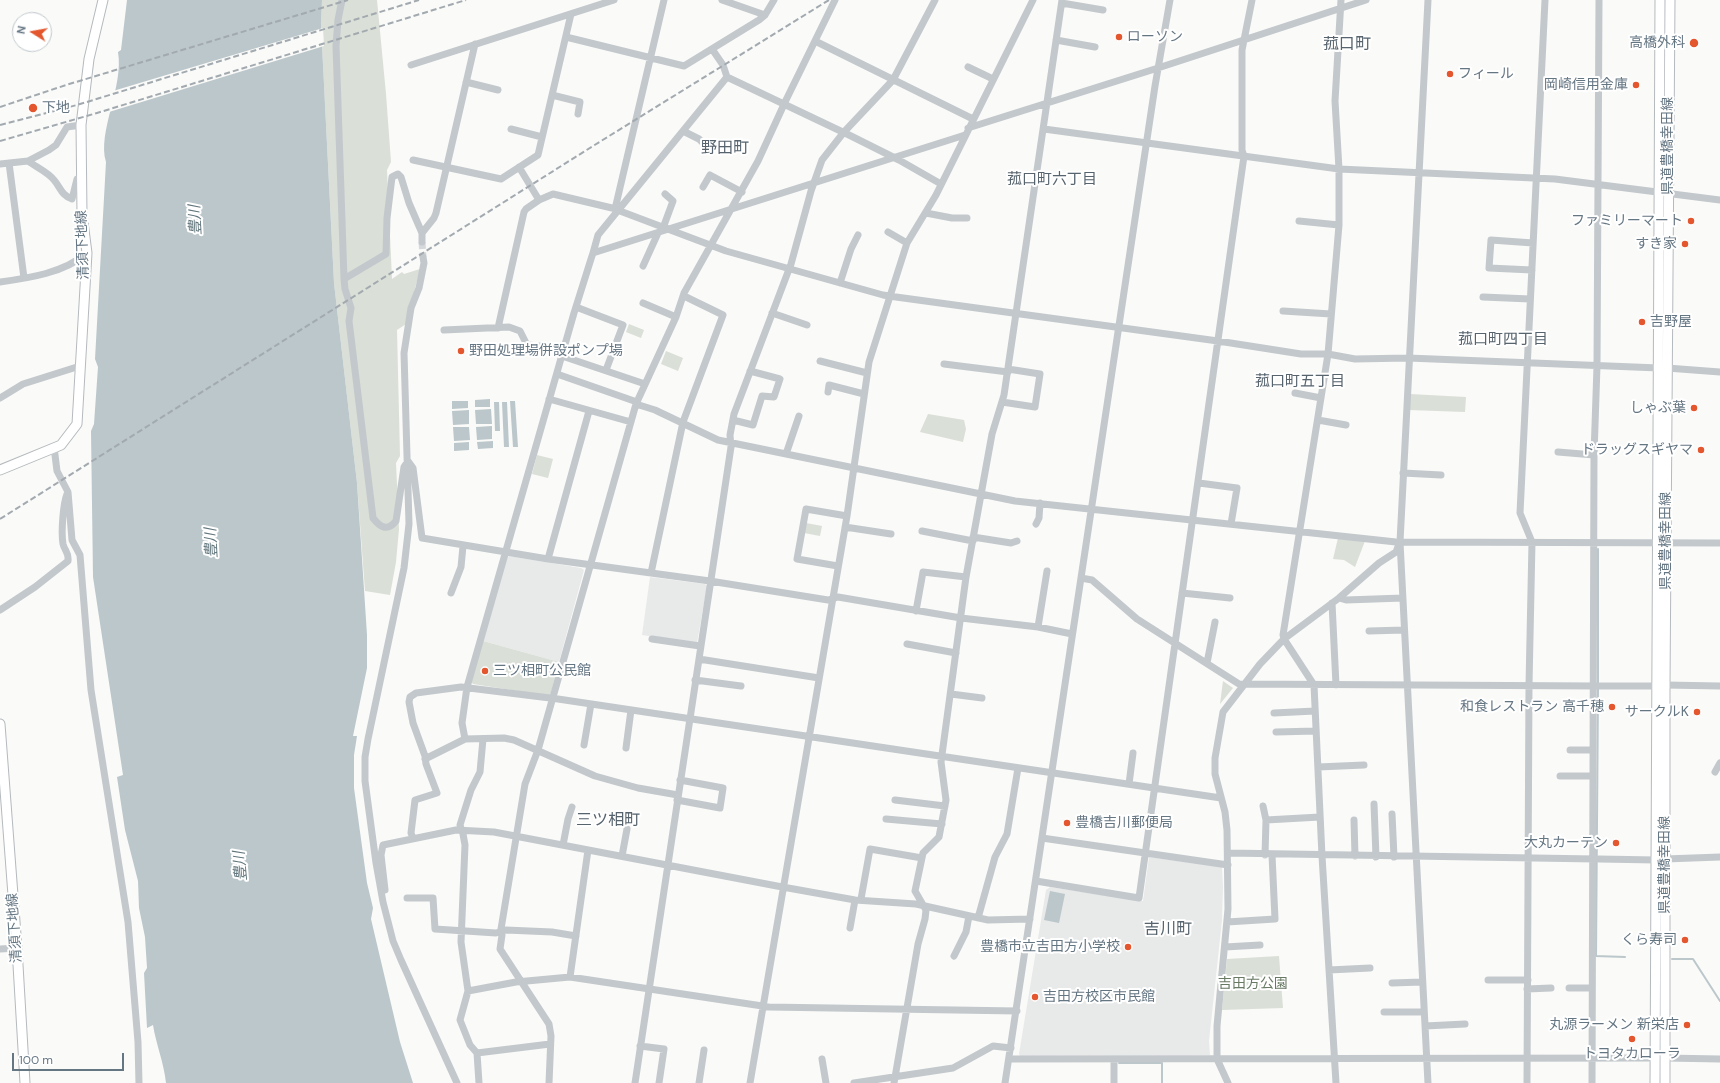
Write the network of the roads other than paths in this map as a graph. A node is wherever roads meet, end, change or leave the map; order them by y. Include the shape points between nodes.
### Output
1 (103, 0) edge
2 (342, 0) edge
3 (614, 0) edge
4 (664, 0) edge
5 (722, 0) edge
6 (774, 0) edge
7 (835, 0) edge
8 (935, 0) edge
9 (1033, 0) edge
10 (1170, 0) edge
11 (1252, 0) edge
12 (1341, 0) edge
13 (1366, 0) edge
14 (1428, 0) edge
15 (1546, 0) edge
16 (1599, 0) edge
17 (1660, 0) edge
18 (1670, 0) edge
19 (1062, 2) edge
20 (1340, 8) junction
21 (1103, 10) dead end
22 (571, 14) junction
23 (765, 15) junction
24 (566, 37) junction
25 (1056, 40) junction
26 (1244, 40) junction
27 (815, 41) junction
28 (475, 44) junction
29 (1095, 47) dead end
30 (712, 49) junction
31 (651, 58) junction
32 (411, 65) dead end
33 (968, 67) dead end
34 (1158, 68) junction
35 (727, 77) junction
36 (993, 79) junction
37 (893, 80) junction
38 (466, 82) junction
39 (498, 90) dead end
40 (552, 95) junction
41 (1046, 103) junction
42 (785, 104) junction
43 (578, 114) dead end
44 (973, 119) junction
45 (81, 125) junction
46 (1044, 129) junction
47 (511, 130) dead end
48 (682, 131) junction
49 (966, 131) junction
50 (844, 132) junction
51 (542, 137) junction
52 (1146, 143) junction
53 (705, 145) dead end
54 (1244, 156) junction
55 (894, 157) junction
56 (413, 160) dead end
57 (28, 161) junction
58 (9, 163) junction
59 (0, 164) edge
60 (519, 167) junction
61 (447, 168) junction
62 (1339, 169) junction
63 (1418, 174) junction
64 (1537, 179) junction
65 (82, 181) junction
66 (813, 184) junction
67 (941, 184) junction
68 (1597, 184) junction
69 (703, 187) dead end
70 (742, 192) junction
71 (1664, 193) junction
72 (665, 194) dead end
73 (539, 200) junction
74 (1720, 200) edge
75 (733, 209) junction
76 (616, 210) junction
77 (926, 213) junction
78 (967, 218) dead end
79 (1298, 221) dead end
80 (1339, 225) junction
81 (663, 230) junction
82 (888, 232) dead end
83 (422, 233) junction
84 (858, 236) dead end
85 (422, 242) tunnel mouth
86 (906, 243) junction
87 (1534, 243) junction
88 (712, 246) junction
89 (87, 253) junction
90 (594, 253) junction
91 (423, 257) tunnel mouth
92 (643, 266) dead end
93 (789, 268) junction
94 (1532, 270) junction
95 (24, 278) junction
96 (344, 279) junction
97 (0, 282) edge
98 (840, 283) junction
99 (684, 296) junction
100 (889, 296) junction
101 (1483, 297) dead end
102 (1530, 299) junction
103 (643, 304) dead end
104 (576, 307) junction
105 (1283, 311) dead end
106 (772, 313) junction
107 (1016, 313) junction
108 (1331, 314) junction
109 (676, 317) junction
110 (808, 325) dead end
111 (498, 328) junction
112 (1118, 328) junction
113 (444, 330) dead end
114 (1218, 341) junction
115 (564, 348) junction
116 (1328, 354) junction
117 (562, 356) junction
118 (1408, 358) junction
119 (820, 361) dead end
120 (944, 364) dead end
121 (1527, 364) junction
122 (80, 366) junction
123 (1597, 366) junction
124 (1663, 368) junction
125 (606, 370) junction
126 (1008, 370) junction
127 (750, 371) junction
128 (1720, 372) edge
129 (867, 373) junction
130 (557, 374) junction
131 (645, 384) junction
132 (828, 392) dead end
133 (1295, 393) dead end
134 (864, 394) junction
135 (0, 398) edge
136 (1321, 398) junction
137 (549, 399) junction
138 (1002, 402) junction
139 (637, 403) junction
140 (589, 411) junction
141 (799, 416) dead end
142 (732, 420) junction
143 (1318, 420) junction
144 (631, 422) junction
145 (683, 422) junction
146 (1346, 425) dead end
147 (730, 442) junction
148 (54, 447) junction
149 (1558, 452) dead end
150 (786, 454) junction
151 (1594, 455) junction
152 (408, 461) junction
153 (854, 468) junction
154 (0, 470) edge
155 (1403, 473) junction
156 (1440, 475) dead end
157 (1199, 483) junction
158 (68, 492) junction
159 (980, 493) junction
160 (1040, 503) junction
161 (1092, 509) junction
162 (847, 516) junction
163 (1193, 520) junction
164 (1036, 524) dead end
165 (1231, 524) junction
166 (845, 527) junction
167 (922, 531) dead end
168 (1300, 533) junction
169 (891, 534) dead end
170 (973, 539) junction
171 (1017, 541) dead end
172 (1400, 542) junction
173 (1532, 542) junction
174 (1662, 543) junction
175 (1720, 543) edge
176 (1595, 544) junction
177 (463, 546) junction
178 (505, 552) junction
179 (548, 559) junction
180 (590, 564) junction
181 (838, 566) junction
182 (1047, 571) dead end
183 (651, 573) junction
184 (966, 577) junction
185 (1081, 578) junction
186 (710, 581) junction
187 (451, 593) dead end
188 (1182, 593) junction
189 (1230, 598) dead end
190 (1339, 598) junction
191 (1402, 598) junction
192 (833, 600) junction
193 (1332, 603) junction
194 (0, 610) edge
195 (916, 611) junction
196 (961, 618) junction
197 (1215, 622) dead end
198 (1038, 627) junction
199 (1404, 630) junction
200 (1369, 632) dead end
201 (1072, 634) junction
202 (652, 639) dead end
203 (1284, 640) junction
204 (907, 644) dead end
205 (1175, 644) junction
206 (700, 646) junction
207 (956, 653) junction
208 (699, 659) junction
209 (1207, 663) junction
210 (819, 678) junction
211 (696, 680) junction
212 (1244, 684) junction
213 (1407, 684) junction
214 (1314, 685) junction
215 (1336, 685) junction
216 (741, 686) dead end
217 (1529, 686) junction
218 (1597, 686) junction
219 (1661, 686) junction
220 (1720, 686) edge
221 (467, 687) junction
222 (951, 694) junction
223 (982, 698) dead end
224 (553, 699) junction
225 (591, 704) junction
226 (632, 710) junction
227 (1316, 711) junction
228 (1274, 713) dead end
229 (690, 719) junction
230 (0, 724) edge
231 (1316, 730) junction
232 (1276, 732) dead end
233 (809, 736) junction
234 (483, 739) junction
235 (465, 740) junction
236 (584, 745) dead end
237 (626, 748) dead end
238 (538, 750) junction
239 (1570, 750) dead end
240 (1593, 750) junction
241 (1133, 754) dead end
242 (942, 756) junction
243 (426, 759) junction
244 (1720, 763) edge
245 (1364, 765) dead end
246 (1318, 767) junction
247 (1018, 768) junction
248 (1715, 772) dead end
249 (1052, 773) junction
250 (1560, 776) dead end
251 (1593, 776) junction
252 (680, 780) junction
253 (1128, 784) junction
254 (1155, 788) junction
255 (678, 798) junction
256 (1222, 798) junction
257 (895, 800) dead end
258 (1374, 804) dead end
259 (572, 806) dead end
260 (946, 806) junction
261 (1263, 806) dead end
262 (1392, 814) dead end
263 (1320, 817) junction
264 (886, 819) dead end
265 (1266, 820) junction
266 (1354, 820) dead end
267 (942, 824) junction
268 (627, 829) dead end
269 (462, 830) junction
270 (516, 836) junction
271 (413, 838) junction
272 (1042, 838) junction
273 (563, 845) junction
274 (588, 850) junction
275 (1228, 853) junction
276 (1145, 854) junction
277 (1268, 855) junction
278 (622, 856) junction
279 (1322, 856) junction
280 (1355, 856) junction
281 (1376, 857) junction
282 (1394, 857) junction
283 (1415, 857) junction
284 (1720, 857) edge
285 (922, 858) junction
286 (1528, 858) junction
287 (1596, 859) junction
288 (1661, 860) junction
289 (668, 865) junction
290 (1228, 865) junction
291 (1036, 881) junction
292 (783, 886) junction
293 (407, 898) dead end
294 (858, 899) junction
295 (383, 902) junction
296 (922, 905) junction
297 (969, 916) junction
298 (978, 918) junction
299 (1030, 919) junction
300 (1227, 922) junction
301 (850, 928) dead end
302 (461, 930) junction
303 (502, 932) junction
304 (576, 936) junction
305 (1260, 945) dead end
306 (1225, 947) junction
307 (17, 948) junction
308 (0, 949) edge
309 (954, 956) dead end
310 (1370, 968) dead end
311 (1329, 970) junction
312 (570, 977) junction
313 (1488, 980) dead end
314 (1528, 980) junction
315 (522, 982) junction
316 (1392, 982) dead end
317 (1422, 982) junction
318 (1550, 988) dead end
319 (1569, 988) dead end
320 (1592, 988) junction
321 (1528, 989) junction
322 (649, 990) junction
323 (468, 991) junction
324 (763, 1007) junction
325 (907, 1009) junction
326 (1017, 1011) junction
327 (1384, 1012) dead end
328 (1424, 1012) junction
329 (1465, 1024) dead end
330 (1425, 1026) junction
331 (550, 1044) junction
332 (640, 1046) junction
333 (1010, 1048) junction
334 (704, 1050) dead end
335 (477, 1053) junction
336 (1334, 1058) junction
337 (1527, 1058) junction
338 (1592, 1058) junction
339 (1660, 1058) junction
340 (822, 1059) dead end
341 (1009, 1059) junction
342 (1114, 1059) junction
343 (1217, 1059) junction
344 (1427, 1059) junction
345 (1720, 1059) edge
346 (895, 1080) edge
347 (25, 1083) edge
348 (140, 1083) edge
349 (457, 1083) edge
350 (479, 1083) edge
351 (549, 1083) edge
352 (635, 1083) edge
353 (659, 1083) edge
354 (699, 1083) edge
355 (750, 1083) edge
356 (826, 1083) edge
357 (854, 1083) edge
358 (1005, 1083) edge
359 (1114, 1083) edge
360 (1228, 1083) edge
361 (1336, 1083) edge
362 (1428, 1083) edge
363 (1527, 1083) edge
364 (1592, 1083) edge
365 (1655, 1083) edge
366 (1665, 1083) edge

1 - 45 main road, 清須下地線 via 89,60
2 - 96 street via 336,46
3 - 22 street
4 - 31 street
5 - 23 street
6 - 23 street
7 - 27 street
8 - 37 street
9 - 36 street
10 - 34 street
11 - 26 street
12 - 20 street
13 - 20 street
14 - 63 street
15 - 64 street
16 - 68 street
17 - 71 main road, 県道豊橋幸田線
18 - 71 main road, 県道豊橋幸田線
19 - 21 street
19 - 25 street
20 - 26 street
20 - 62 street via 1335,101
22 - 24 street
22 - 28 street
23 - 30 street
24 - 31 street
24 - 40 street
25 - 29 street
25 - 41 street
26 - 34 street
26 - 54 street
27 - 37 street
27 - 42 street
28 - 32 street
28 - 38 street
30 - 31 street via 684,66
30 - 35 street
31 - 76 street
33 - 36 street
34 - 41 street
34 - 52 street
35 - 42 street
35 - 48 street
36 - 44 street
37 - 44 street
37 - 50 street
38 - 39 street
38 - 61 street
40 - 43 street via 580,102
40 - 51 street
41 - 46 street
41 - 49 street
42 - 50 street
42 - 70 street
44 - 49 street
45 - 57 street via 67,127 56,145
45 - 65 main road, 清須下地線
46 - 52 street
46 - 107 street
47 - 51 street
48 - 53 street via 699,139
48 - 76 street
49 - 55 street
49 - 67 street
50 - 55 street
50 - 66 street via 824,156
51 - 60 street via 538,155
52 - 54 street
52 - 112 street
54 - 62 street
54 - 114 street
55 - 66 street
55 - 67 street
56 - 61 street
57 - 58 street
57 - 65 street via 54,180 63,194 69,198 72,199 77,179
58 - 59 street
58 - 95 street
60 - 61 street via 501,179
60 - 73 street
61 - 83 street via 434,218
62 - 63 street
62 - 80 street
63 - 64 street
63 - 118 street
64 - 68 street
64 - 87 street
65 - 89 main road, 清須下地線 via 82,214
66 - 75 street
66 - 93 street
67 - 77 street
68 - 71 street
68 - 123 street
69 - 70 street via 710,175
70 - 75 street
71 - 74 street
71 - 124 main road, 県道豊橋幸田線
72 - 81 street via 673,201
73 - 76 street via 553,194
73 - 111 street via 524,212
75 - 81 street
75 - 88 street
76 - 81 street
76 - 90 street via 598,235
77 - 78 street
77 - 86 street
79 - 80 street
80 - 108 street
81 - 88 street
81 - 90 street
81 - 92 street
82 - 86 street
83 - 85 street
83 - 96 street via 401,177 398,174 394,175 388,203 386,254
84 - 98 street
86 - 100 street
87 - 94 street
87 - 94 street via 1491,240 1489,268
88 - 93 street
88 - 99 street
89 - 95 street via 60,269
89 - 122 main road, 清須下地線
90 - 104 street
91 - 152 street via 424,263 419,288 411,308 404,353
93 - 98 street
93 - 106 street
94 - 102 street
95 - 97 street
96 - 152 street via 351,308 349,322 373,518 387,528 392,527 396,521 404,467
98 - 100 street
99 - 109 street
99 - 145 street via 722,315
100 - 107 street
100 - 129 street
101 - 102 street
102 - 121 street
103 - 109 street
104 - 115 street
104 - 125 street via 623,325
105 - 108 street
106 - 110 street
106 - 127 street
107 - 112 street
107 - 126 street
108 - 116 street
109 - 131 street
111 - 113 street
111 - 115 street via 518,329 527,345
112 - 114 street
112 - 161 street
114 - 116 street via 1301,354
114 - 157 street
115 - 117 street
116 - 118 street via 1355,359
116 - 136 street
117 - 125 street
117 - 130 street
118 - 121 street
118 - 155 street
119 - 129 street
120 - 126 street
121 - 123 street
121 - 173 street via 1520,513
122 - 135 street via 23,384
122 - 148 main road, 清須下地線 via 77,424 61,445
123 - 124 street
123 - 151 street
124 - 128 street
124 - 174 main road, 県道豊橋幸田線
125 - 131 street
126 - 138 street
126 - 138 street via 1040,374 1035,407
127 - 142 street
127 - 142 street via 780,380 774,397 762,396 752,425
129 - 134 street
130 - 137 street
130 - 139 street
131 - 139 street
132 - 134 street via 829,385
133 - 136 street
134 - 153 street
136 - 143 street
137 - 140 street
137 - 178 street
138 - 159 street via 992,434
139 - 144 street
139 - 145 street
140 - 144 street
140 - 179 street
141 - 150 street
142 - 147 street
143 - 146 street
143 - 168 street
144 - 180 street
145 - 147 street via 718,440
145 - 183 street
147 - 150 street
147 - 186 street
148 - 154 main road, 清須下地線
148 - 158 street via 57,471
149 - 151 street
150 - 153 street
151 - 176 street
152 - 177 street via 413,468 422,538
152 - 295 street via 409,524 404,568 365,757 365,780
153 - 159 street
153 - 162 street
155 - 156 street
155 - 172 street
157 - 163 street
157 - 165 street via 1237,488
158 - 194 street via 64,502 63,544 69,555 68,562
158 - 348 street via 72,540 80,555 91,690 128,922
159 - 160 street
159 - 170 street
160 - 161 street
160 - 164 street
161 - 163 street
161 - 185 street
162 - 166 street
162 - 181 street via 806,509 797,559
163 - 165 street
163 - 188 street
165 - 168 street
166 - 169 street
166 - 181 street
167 - 170 street
168 - 172 street
168 - 203 street
170 - 171 street via 1011,543
170 - 184 street
172 - 173 street
172 - 190 street via 1396,552 1379,563
172 - 191 street
173 - 176 street
173 - 217 street
174 - 175 street
174 - 176 street
174 - 219 main road, 県道豊橋幸田線
176 - 218 street
177 - 178 street
177 - 187 street via 461,567
178 - 179 street
178 - 221 street
179 - 180 street
180 - 183 street
180 - 224 street
181 - 192 street
182 - 198 street
183 - 186 street
184 - 195 street via 923,572
184 - 196 street
185 - 201 street
185 - 205 street via 1092,580 1124,610
186 - 192 street
186 - 206 street
188 - 189 street
188 - 205 street
190 - 191 street
190 - 193 street
191 - 199 street
192 - 195 street via 838,598
192 - 210 street
193 - 203 street
193 - 215 street
195 - 196 street
196 - 198 street
196 - 207 street
197 - 209 street
198 - 201 street
199 - 200 street
199 - 213 street
201 - 249 street
202 - 206 street
203 - 212 street
203 - 214 street
204 - 207 street
205 - 209 street
205 - 254 street
206 - 208 street
207 - 222 street
208 - 210 street
208 - 211 street
209 - 212 street via 1239,684
210 - 233 street
211 - 216 street
211 - 229 street
212 - 214 street
212 - 256 street via 1223,712 1218,736 1215,774
213 - 215 street
213 - 217 street
213 - 283 street
214 - 215 street
214 - 227 street
217 - 218 street
217 - 286 street
218 - 219 street
218 - 240 street
219 - 220 street
219 - 288 main road, 県道豊橋幸田線
221 - 224 street
221 - 235 street via 462,723
221 - 243 street via 416,692 410,697 413,723
222 - 223 street
222 - 242 street
224 - 225 street
224 - 238 street
225 - 226 street
225 - 236 street
226 - 229 street
226 - 237 street
227 - 228 street
227 - 231 street
229 - 233 street
229 - 252 street
230 - 307 main road, 清須下地線
231 - 232 street
231 - 246 street
233 - 242 street
233 - 292 street
234 - 235 street
234 - 238 street via 504,738
234 - 269 street via 480,772 470,790 460,825
235 - 243 street
238 - 255 street via 595,776
238 - 270 street via 525,784
239 - 240 street
240 - 251 street
241 - 253 street
242 - 247 street
242 - 260 street
243 - 271 street via 437,793 416,800 411,832
244 - 248 street
245 - 246 street
246 - 263 street
247 - 249 street
247 - 298 street via 1007,834 995,857
249 - 253 street
249 - 272 street
250 - 251 street
251 - 287 street
252 - 255 street
252 - 255 street via 723,788 720,808
253 - 254 street
254 - 256 street
254 - 276 street
255 - 289 street
256 - 275 street
257 - 260 street
258 - 281 street
259 - 273 street
260 - 267 street
261 - 265 street
262 - 282 street
263 - 265 street
263 - 279 street
264 - 267 street
265 - 277 street
266 - 280 street
267 - 285 street via 939,837 923,853
268 - 278 street
269 - 270 street
269 - 271 street
269 - 302 street via 465,845
270 - 273 street
270 - 303 street
271 - 295 street via 383,844 381,848 385,894
272 - 276 street
272 - 291 street
273 - 274 street
274 - 278 street
274 - 304 street
275 - 277 street
275 - 290 street
276 - 290 street
276 - 291 street via 1139,898
277 - 279 street
277 - 300 street via 1275,919
278 - 289 street
279 - 280 street
279 - 311 street
280 - 281 street
281 - 282 street
282 - 283 street
283 - 286 street
283 - 317 street
284 - 288 street
285 - 294 street via 870,849
285 - 296 street via 915,891
286 - 287 street
286 - 314 street
287 - 288 street
287 - 320 street
288 - 339 main road, 県道豊橋幸田線
289 - 292 street
289 - 322 street
290 - 300 street
291 - 299 street
292 - 294 street
292 - 324 street
293 - 302 street via 432,898 435,929
294 - 296 street
294 - 301 street
295 - 349 street via 393,941
296 - 297 street
296 - 325 street via 926,910 925,919
297 - 298 street
297 - 309 street via 966,932
298 - 299 street
299 - 326 street
300 - 306 street
302 - 303 street
302 - 323 street
303 - 304 street via 544,932
303 - 315 street via 500,949
304 - 312 street
305 - 306 street
306 - 343 street via 1217,1026
307 - 308 street
307 - 347 main road, 清須下地線
310 - 311 street
311 - 336 street
312 - 315 street
312 - 322 street
313 - 314 street
314 - 321 street
315 - 323 street
315 - 331 street via 549,1024
316 - 317 street
317 - 328 street
318 - 321 street
319 - 320 street
320 - 338 street
321 - 337 street
322 - 324 street
322 - 332 street
323 - 335 street via 460,1020 470,1045
324 - 325 street
324 - 355 street
325 - 326 street
325 - 346 street
326 - 333 street
327 - 328 street
328 - 330 street
329 - 330 street
330 - 344 street
331 - 335 street
331 - 351 street
332 - 352 street
332 - 353 street via 664,1049
333 - 341 street
333 - 346 street via 993,1046 953,1068
334 - 354 street
335 - 350 street
336 - 343 street
336 - 344 street
336 - 361 street
337 - 338 street
337 - 344 street
337 - 363 street
338 - 339 street
338 - 364 street
339 - 345 street
339 - 365 main road, 県道豊橋幸田線
339 - 366 main road, 県道豊橋幸田線
340 - 356 street
341 - 342 street
341 - 358 street
342 - 343 street
342 - 359 street
343 - 360 street
344 - 362 street
346 - 357 street

